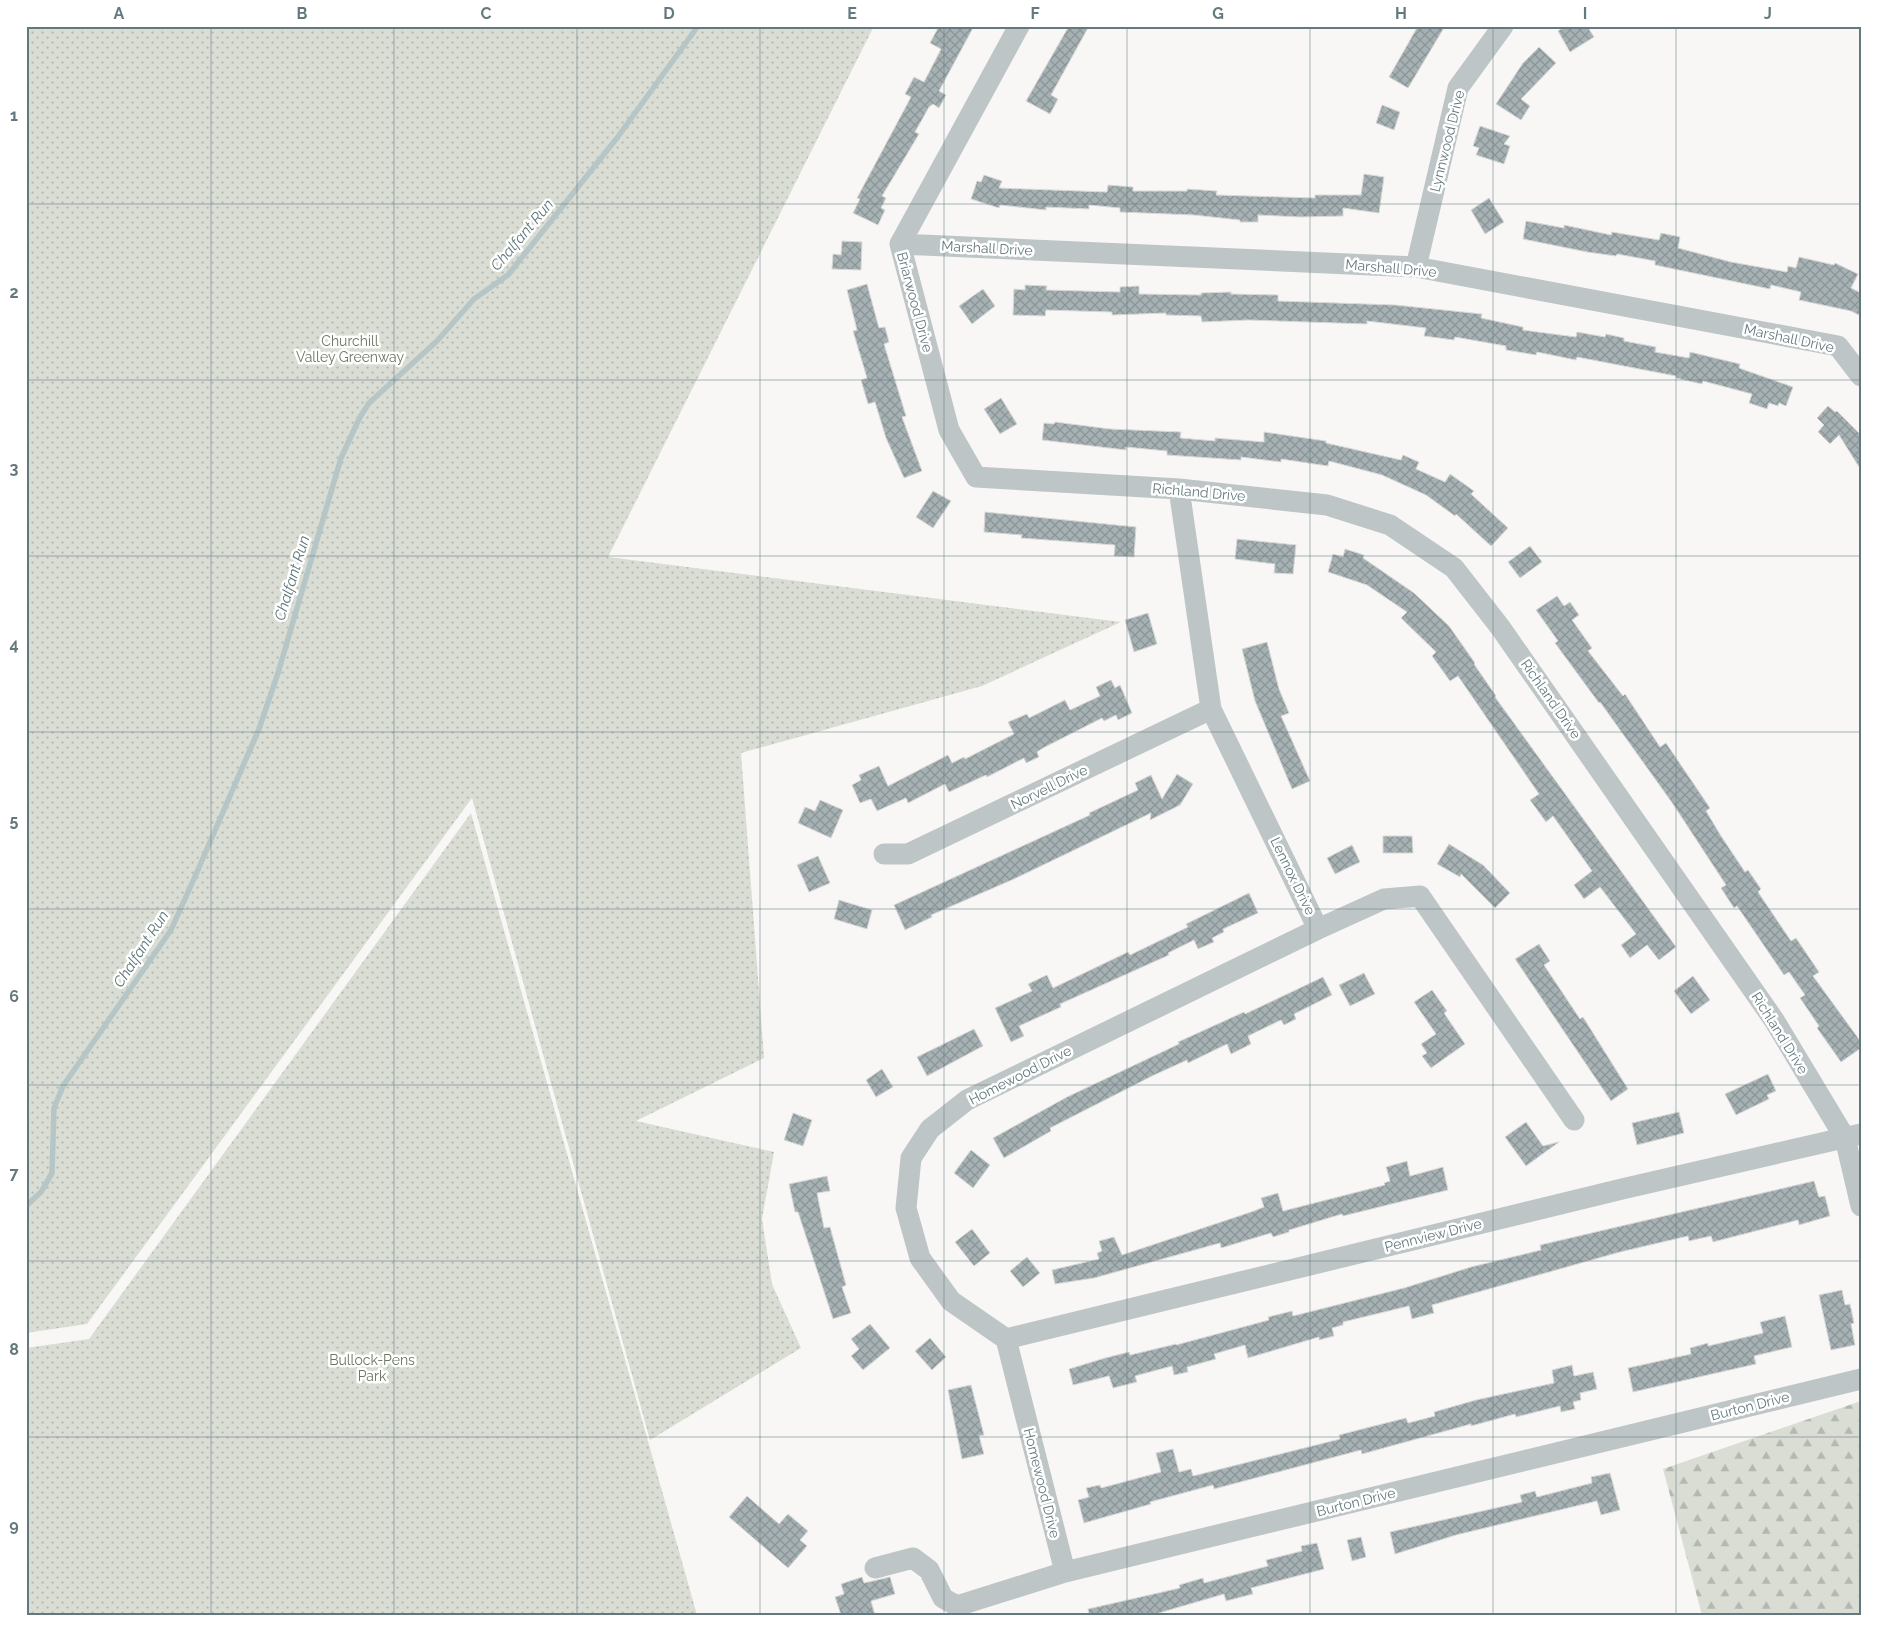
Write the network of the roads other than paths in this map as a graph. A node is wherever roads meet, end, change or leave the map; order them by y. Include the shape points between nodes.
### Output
1 (1019, 26) edge
2 (1503, 26) edge
3 (900, 244) junction
4 (1416, 267) junction
5 (1861, 376) edge
6 (1036, 480) joint
7 (1179, 488) junction
8 (1211, 709) junction
9 (884, 854) dead end
10 (1318, 929) junction
11 (1574, 1120) dead end
12 (1853, 1136) edge
13 (1861, 1206) edge
14 (1006, 1339) junction
15 (1861, 1379) edge
16 (875, 1568) dead end
17 (1064, 1572) junction

1 - 3 street, Briarwood Drive
2 - 4 street, Lynnwood Drive via 1458,88
3 - 4 street, Marshall Drive
3 - 6 street, Briarwood Drive via 949,430 976,477
4 - 5 street, Marshall Drive via 1838,346
6 - 7 street, Richland Drive
7 - 8 street, Lennox Drive
7 - 12 street, Richland Drive via 1327,505 1390,525 1454,568 1500,627
8 - 9 street, Norvell Drive via 908,854
8 - 10 street, Lennox Drive
10 - 11 street, Lennox Drive via 1384,899 1420,896
10 - 14 street, Homewood Drive via 967,1100 930,1129 911,1158 906,1208 920,1258 951,1301
12 - 13 street, Richland Drive
12 - 14 street, Pennview Drive via 1612,1191
14 - 17 street, Homewood Drive
15 - 17 street, Burton Drive
16 - 17 street, Burton Drive via 914,1558 929,1570 943,1598 957,1606

